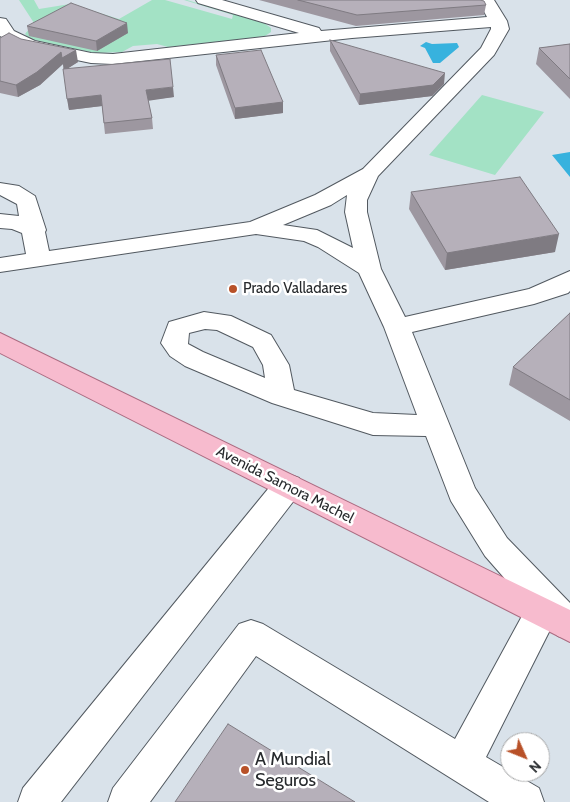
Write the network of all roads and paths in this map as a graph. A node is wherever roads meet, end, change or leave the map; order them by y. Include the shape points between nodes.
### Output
1 (204, 0) edge
2 (486, 0) edge
3 (498, 21) junction
4 (278, 22) junction
5 (0, 23) edge
6 (352, 33) junction
7 (267, 42) junction
8 (370, 173) junction
9 (10, 192) edge
10 (0, 206) edge
11 (0, 221) edge
12 (255, 228) junction
13 (35, 230) junction
14 (39, 260) junction
15 (0, 265) edge
16 (369, 269) junction
17 (570, 278) edge
18 (397, 327) junction
19 (0, 342) edge
20 (282, 396) dead end
21 (434, 426) junction
22 (288, 486) junction
23 (560, 622) edge
24 (462, 764) junction
25 (37, 802) edge
26 (127, 802) edge
27 (525, 802) edge

1 - 4 street
2 - 3 street
3 - 6 street
3 - 8 street via 500,29 488,51
4 - 6 street via 312,31
4 - 7 street via 282,26 282,34
5 - 7 street via 8,35 18,41 91,58 113,59
6 - 7 street
8 - 12 street via 323,200
8 - 16 street via 356,200
9 - 10 street
9 - 13 street via 27,201
11 - 13 street via 16,222
12 - 14 street
12 - 16 street via 309,235
13 - 14 street
14 - 15 street
16 - 18 street
17 - 18 street via 560,287 534,296
18 - 21 street
19 - 22 main road, Avenida Samora Machel
20 - 21 street via 373,424
21 - 23 street via 462,493 496,547
22 - 23 main road, Avenida Samora Machel
22 - 25 street
23 - 24 street
24 - 26 street via 251,635
24 - 27 street

